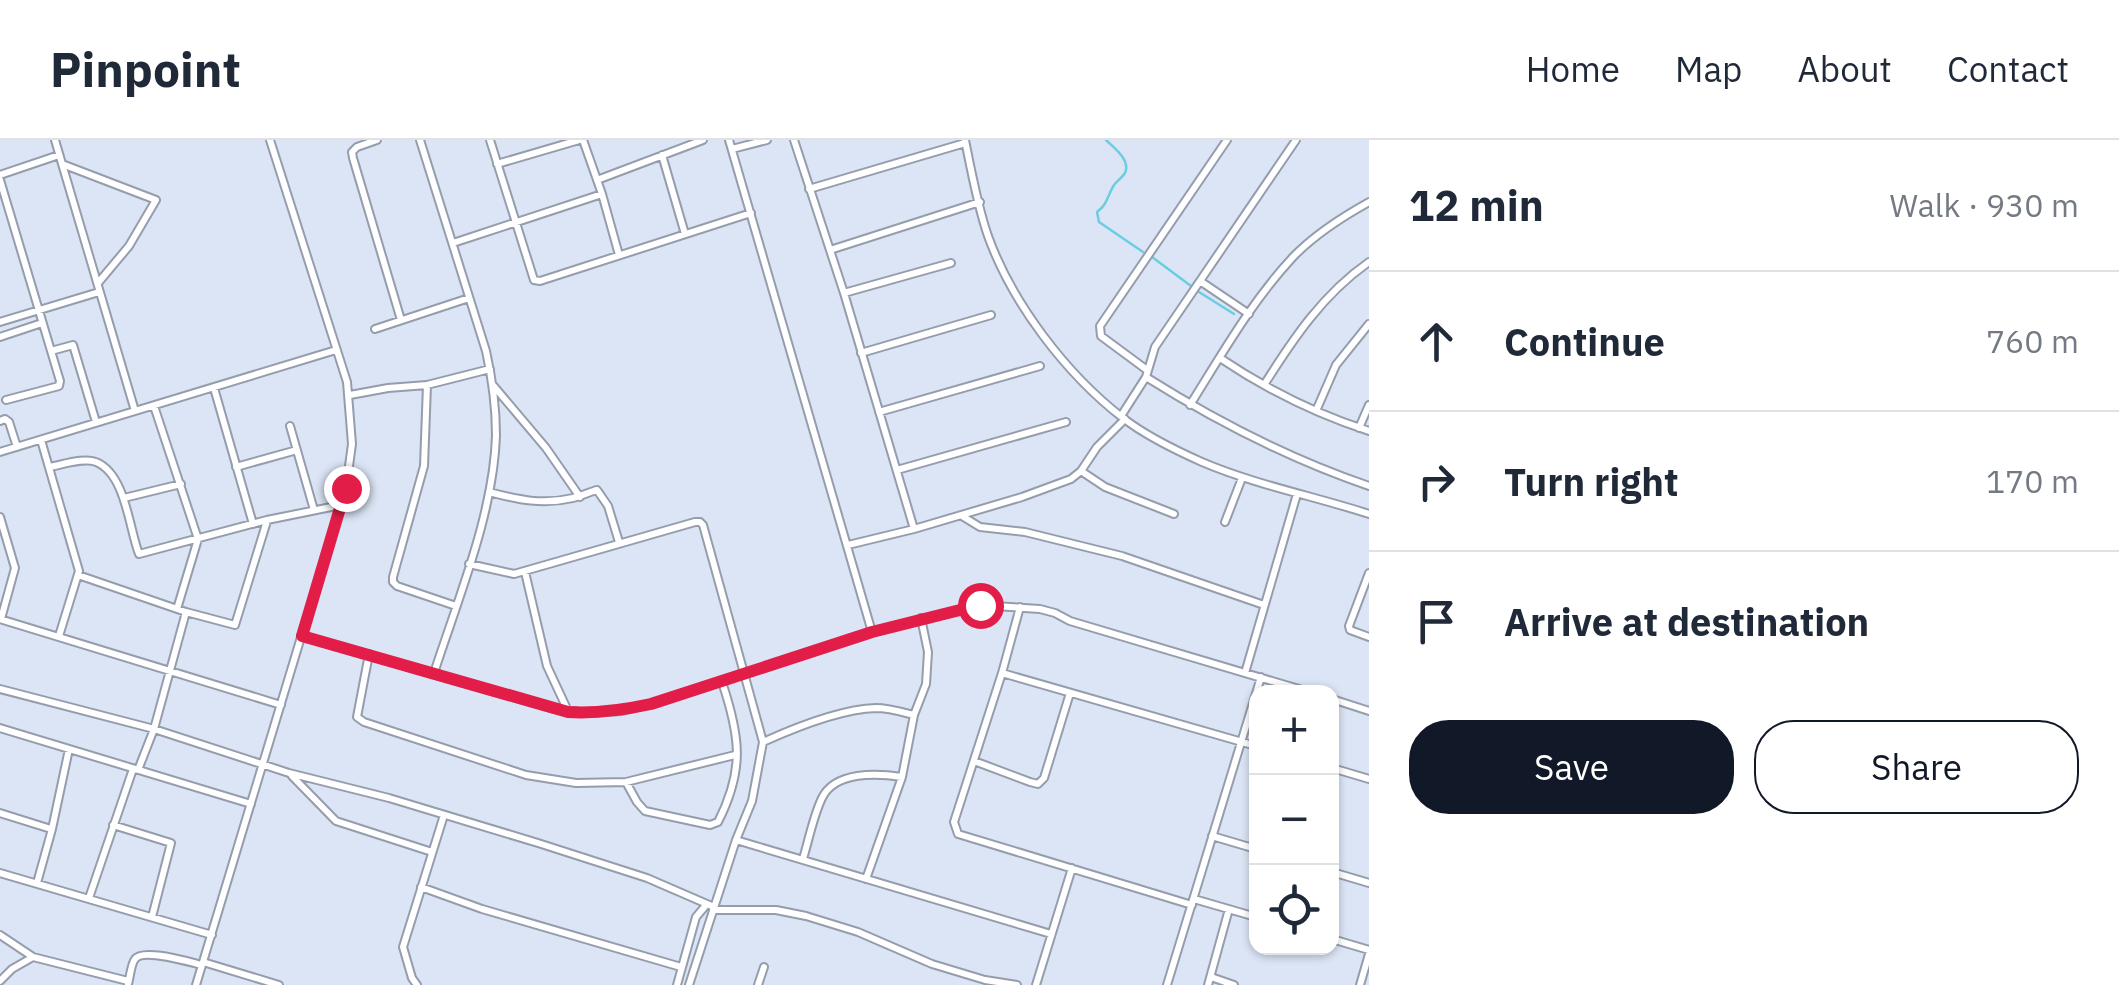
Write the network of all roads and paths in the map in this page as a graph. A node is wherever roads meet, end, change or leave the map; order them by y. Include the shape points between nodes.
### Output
1 (55, 140) edge
2 (270, 140) edge
3 (377, 140) edge
4 (420, 140) edge
5 (490, 140) edge
6 (581, 140) edge
7 (703, 140) edge
8 (729, 140) edge
9 (768, 140) edge
10 (794, 140) edge
11 (1227, 140) edge
12 (1296, 140) edge
13 (965, 142) edge
14 (732, 150) junction
15 (662, 155) junction
16 (60, 160) junction
17 (497, 164) junction
18 (0, 177) edge
19 (596, 180) junction
20 (809, 189) junction
21 (602, 194) junction
22 (980, 202) junction
23 (1369, 202) edge
24 (751, 212) junction
25 (516, 222) junction
26 (685, 234) junction
27 (453, 243) junction
28 (830, 250) junction
29 (618, 255) junction
30 (1369, 262) edge
31 (951, 263) dead end
32 (1200, 281) junction
33 (99, 288) junction
34 (844, 293) junction
35 (469, 298) junction
36 (38, 310) junction
37 (1248, 314) junction
38 (991, 315) dead end
39 (401, 320) junction
40 (0, 322) edge
41 (42, 324) junction
42 (1369, 324) edge
43 (376, 329) dead end
44 (0, 337) edge
45 (336, 350) junction
46 (50, 351) junction
47 (862, 353) junction
48 (1220, 358) junction
49 (1040, 366) dead end
50 (490, 368) junction
51 (1146, 373) junction
52 (492, 384) junction
53 (427, 385) junction
54 (1264, 386) junction
55 (214, 388) junction
56 (350, 396) junction
57 (6, 400) dead end
58 (1190, 405) junction
59 (154, 406) junction
60 (1369, 406) edge
61 (135, 411) junction
62 (879, 412) junction
63 (1316, 412) junction
64 (1123, 418) junction
65 (0, 421) edge
66 (96, 422) junction
67 (1066, 422) dead end
68 (290, 426) dead end
69 (1359, 428) junction
70 (1369, 431) edge
71 (40, 440) junction
72 (17, 446) junction
73 (297, 450) junction
74 (0, 452) edge
75 (236, 467) junction
76 (49, 468) junction
77 (898, 470) junction
78 (1081, 471) junction
79 (1242, 478) junction
80 (181, 484) junction
81 (1369, 486) edge
82 (489, 492) junction
83 (1297, 494) junction
84 (580, 497) junction
85 (124, 498) junction
86 (341, 506) junction
87 (314, 510) junction
88 (1174, 514) dead end
89 (1369, 514) edge
90 (962, 516) junction
91 (0, 517) edge
92 (267, 520) junction
93 (1225, 522) dead end
94 (253, 524) junction
95 (914, 529) junction
96 (198, 540) junction
97 (619, 542) junction
98 (848, 545) junction
99 (469, 564) junction
100 (524, 572) junction
101 (1369, 572) edge
102 (78, 575) junction
103 (1264, 605) junction
104 (456, 606) junction
105 (1020, 607) junction
106 (181, 610) junction
107 (921, 618) junction
108 (0, 619) edge
109 (872, 632) junction
110 (59, 636) junction
111 (302, 636) junction
112 (1369, 637) edge
113 (368, 654) junction
114 (169, 670) junction
115 (434, 673) junction
116 (1002, 673) junction
117 (1245, 673) junction
118 (745, 674) junction
119 (1261, 677) junction
120 (722, 682) junction
121 (1287, 685) edge
122 (0, 689) edge
123 (1070, 693) junction
124 (1339, 702) edge
125 (281, 705) junction
126 (1369, 711) edge
127 (568, 712) junction
128 (914, 716) junction
129 (0, 728) edge
130 (154, 729) junction
131 (763, 742) junction
132 (1240, 742) junction
133 (1249, 744) edge
134 (69, 749) junction
135 (735, 755) junction
136 (974, 761) junction
137 (263, 764) junction
138 (135, 769) junction
139 (1339, 770) edge
140 (289, 773) junction
141 (902, 777) junction
142 (1369, 779) edge
143 (626, 782) junction
144 (251, 804) junction
145 (0, 813) edge
146 (444, 815) junction
147 (113, 825) junction
148 (52, 829) junction
149 (1212, 836) junction
150 (736, 840) junction
151 (1249, 847) edge
152 (432, 852) junction
153 (803, 859) junction
154 (1072, 868) junction
155 (0, 873) edge
156 (1339, 874) edge
157 (866, 878) junction
158 (37, 882) junction
159 (1369, 883) edge
160 (421, 887) junction
161 (89, 898) junction
162 (1193, 902) junction
163 (711, 907) junction
164 (1228, 909) junction
165 (1249, 915) edge
166 (152, 917) junction
167 (1051, 934) junction
168 (0, 935) edge
169 (212, 935) junction
170 (1339, 941) edge
171 (1369, 952) edge
172 (33, 958) junction
173 (202, 964) junction
174 (681, 967) junction
175 (764, 967) dead end
176 (0, 981) edge
177 (1210, 981) edge
178 (128, 983) edge
179 (418, 984) edge
180 (196, 985) edge
181 (280, 985) edge
182 (677, 985) edge
183 (688, 985) edge
184 (758, 985) edge
185 (1017, 985) edge
186 (1036, 985) edge
187 (1167, 985) edge
188 (1234, 985) edge
189 (1360, 985) edge

1 - 16 street
2 - 45 street
3 - 39 street via 356,147 352,158
4 - 27 street
5 - 17 street
6 - 17 street
6 - 19 street
7 - 15 street
8 - 14 street
9 - 14 street
10 - 20 street
11 - 51 street via 1100,326 1101,336
12 - 32 street
13 - 20 street
13 - 22 street
14 - 24 street
15 - 19 street
15 - 26 street
16 - 18 street
16 - 33 street
16 - 33 street via 156,200
17 - 25 street
18 - 36 street
19 - 21 street
20 - 28 street
21 - 25 street
21 - 29 street
22 - 28 street
22 - 64 street via 988,236 1028,315
23 - 37 street via 1293,257
24 - 26 street
24 - 98 street
25 - 27 street
25 - 29 street via 540,282
26 - 29 street
27 - 35 street
28 - 34 street
30 - 54 street via 1325,300
31 - 34 street
32 - 37 street
32 - 51 street via 1155,346
33 - 36 street
33 - 61 street
34 - 47 street
35 - 39 street
35 - 50 street
36 - 40 street
36 - 41 street
37 - 48 street
38 - 47 street
39 - 43 street
41 - 44 street
41 - 46 street
42 - 63 street via 1336,365
45 - 55 street
45 - 56 street
46 - 57 street via 59,386
46 - 66 street via 74,346
47 - 62 street
48 - 54 street
48 - 58 street
49 - 62 street
50 - 52 street
50 - 53 street
51 - 58 street
51 - 64 street
52 - 82 street via 496,433
52 - 84 street
53 - 56 street
53 - 104 street via 424,466 392,577 397,586
54 - 63 street
55 - 59 street
55 - 75 street
56 - 86 street via 352,444
58 - 81 street via 1281,452
59 - 61 street
59 - 80 street
60 - 69 street
61 - 66 street
62 - 77 street
63 - 69 street
64 - 78 street
64 - 79 street
65 - 72 street via 9,422
66 - 71 street
67 - 77 street
68 - 73 street
69 - 70 street
71 - 72 street
71 - 76 street
72 - 74 street
73 - 75 street
73 - 87 street
75 - 94 street
76 - 85 street via 94,461
76 - 102 street
77 - 95 street
78 - 88 street
78 - 90 street
79 - 83 street
79 - 93 street
80 - 85 street
80 - 96 street
82 - 84 street via 533,503
82 - 99 street
83 - 89 street
83 - 103 street
84 - 97 street via 600,492
85 - 96 street via 139,554
86 - 87 street
86 - 111 street
87 - 92 street
90 - 95 street
90 - 103 street via 980,528 1122,556
91 - 108 street via 14,568
92 - 94 street
92 - 106 street via 235,625
94 - 96 street
95 - 98 street
96 - 106 street
97 - 100 street
97 - 118 street via 704,525
98 - 109 street
99 - 100 street
99 - 104 street
100 - 127 street via 547,666
101 - 112 street via 1350,630
102 - 106 street
102 - 110 street
103 - 117 street
104 - 115 street
105 - 107 street via 980,605
105 - 116 street
105 - 117 street
106 - 114 street
107 - 109 street
107 - 128 street via 928,667
108 - 110 street
109 - 118 street
110 - 114 street
111 - 113 street
111 - 125 street
113 - 115 street
113 - 143 street via 357,717 364,722 546,779
114 - 125 street
114 - 130 street
115 - 127 street
116 - 123 street
116 - 136 street
117 - 119 street
118 - 120 street
118 - 131 street
119 - 121 street
119 - 132 street
120 - 127 street via 622,710
120 - 135 street via 737,732
122 - 130 street
123 - 132 street
123 - 136 street via 1038,784
124 - 126 street
125 - 137 street
128 - 131 street via 868,708
128 - 141 street
129 - 134 street
130 - 137 street
130 - 138 street
131 - 150 street via 752,801
132 - 133 street
132 - 149 street
134 - 138 street
134 - 148 street
135 - 143 street
135 - 143 street via 733,790 714,825 644,811
136 - 154 street via 954,822 958,834
137 - 140 street
137 - 144 street
138 - 144 street
138 - 147 street
139 - 142 street
140 - 146 street
140 - 152 street via 336,821
141 - 153 street via 872,773 830,786
141 - 157 street
144 - 169 street
145 - 148 street
146 - 152 street
146 - 163 street via 626,870
147 - 161 street
147 - 166 street via 171,843
148 - 158 street
149 - 151 street
149 - 162 street
150 - 153 street
150 - 163 street
152 - 160 street
153 - 157 street
154 - 162 street
154 - 167 street
155 - 158 street
156 - 159 street
157 - 167 street
158 - 161 street
160 - 174 street
160 - 179 street via 403,947
161 - 166 street
162 - 164 street
162 - 187 street
163 - 174 street via 696,918
163 - 183 street
163 - 185 street via 806,916 932,964
164 - 165 street
164 - 177 street
166 - 169 street
167 - 186 street
168 - 172 street
169 - 173 street
170 - 171 street
171 - 189 street
172 - 176 street
172 - 178 street
173 - 178 street via 141,954
173 - 180 street
173 - 181 street
174 - 182 street
175 - 184 street
177 - 188 street

